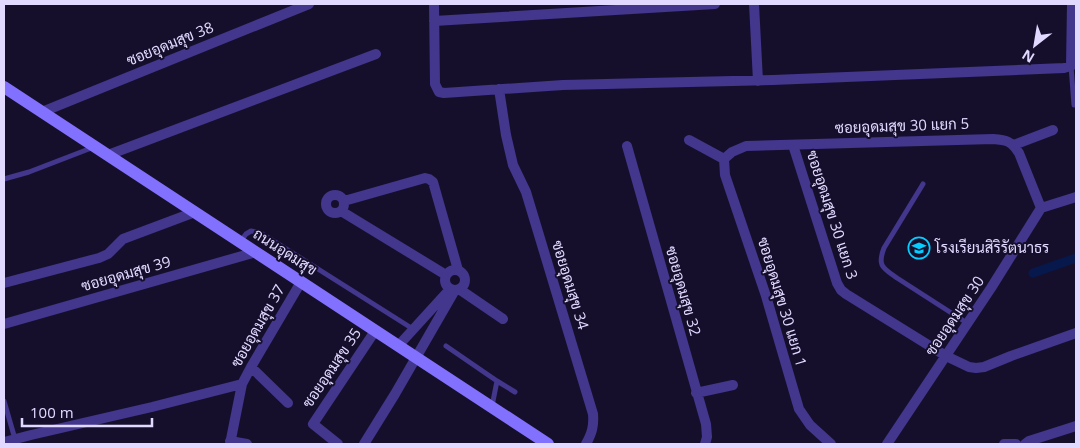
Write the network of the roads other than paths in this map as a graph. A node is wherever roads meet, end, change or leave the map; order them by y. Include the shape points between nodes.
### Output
1 (309, 4) edge
2 (434, 4) edge
3 (715, 4) edge
4 (754, 4) edge
5 (1073, 8) edge
6 (434, 21) junction
7 (376, 54) dead end
8 (1071, 66) junction
9 (758, 80) junction
10 (4, 87) edge
11 (499, 89) junction
12 (1074, 106) dead end
13 (42, 112) junction
14 (1054, 130) dead end
15 (689, 140) dead end
16 (793, 145) junction
17 (1014, 145) junction
18 (94, 146) junction
19 (627, 146) dead end
20 (108, 155) junction
21 (724, 159) junction
22 (4, 179) edge
23 (923, 184) dead end
24 (1076, 197) edge
25 (1041, 208) junction
26 (194, 212) junction
27 (240, 242) junction
28 (256, 252) junction
29 (458, 270) junction
30 (446, 275) junction
31 (301, 282) junction
32 (4, 283) edge
33 (455, 289) junction
34 (503, 319) dead end
35 (967, 323) junction
36 (4, 324) edge
37 (413, 329) junction
38 (375, 331) junction
39 (1076, 333) edge
40 (398, 346) junction
41 (446, 346) dead end
42 (946, 356) junction
43 (416, 358) junction
44 (250, 367) junction
45 (498, 380) junction
46 (242, 384) junction
47 (733, 385) dead end
48 (515, 392) dead end
49 (696, 393) junction
50 (4, 401) edge
51 (288, 403) dead end
52 (491, 406) junction
53 (1076, 427) edge
54 (15, 440) junction
55 (4, 442) edge
56 (230, 443) edge
57 (336, 443) edge
58 (247, 444) edge
59 (364, 444) edge
60 (548, 444) edge
61 (586, 444) edge
62 (705, 444) edge
63 (831, 444) edge
64 (887, 444) edge
65 (1004, 444) edge
66 (1016, 444) edge
67 (1025, 444) edge

1 - 13 street, ซอยอุดมสุข 38
2 - 6 street
3 - 6 street
4 - 9 street
5 - 8 street
6 - 11 street via 435,84 438,92
7 - 20 street
8 - 9 street
8 - 12 lane
9 - 11 street
10 - 13 main road, ถนนอุดมสุข
11 - 61 street, ซอยอุดมสุข 34 via 513,165 526,192 593,414 594,425
13 - 18 main road, ถนนอุดมสุข
14 - 17 street
15 - 21 street
16 - 17 street, ซอยอุดมสุข 30 แยก 5 via 992,139 1006,140
16 - 21 street, ซอยอุดมสุข 30 แยก 5 via 746,146
16 - 42 street, ซอยอุดมสุข 30 แยก 3 via 841,290
17 - 25 street
18 - 20 main road, ถนนอุดมสุข
18 - 22 lane
19 - 49 street, ซอยอุดมสุข 32
20 - 26 main road, ถนนอุดมสุข
21 - 63 street, ซอยอุดมสุข 30 แยก 1 via 724,176 766,296 799,409 810,425
23 - 35 lane via 884,248 881,265
24 - 25 street
25 - 35 street, ซอยอุดมสุข 30
26 - 27 main road, ถนนอุดมสุข
26 - 32 street via 123,239 99,258
27 - 28 main road, ถนนอุดมสุข
27 - 37 lane via 251,230 261,232
28 - 31 main road, ถนนอุดมสุข
28 - 36 street, ซอยอุดมสุข 39
29 - 30 street via 451,270
29 - 30 street via 434,182 429,178 342,206
29 - 33 street via 464,274 465,281
30 - 33 street via 446,284
31 - 38 main road, ถนนอุดมสุข
31 - 44 street, ซอยอุดมสุข 37
33 - 34 street
33 - 37 street
33 - 43 street
35 - 42 street, ซอยอุดมสุข 30
37 - 40 street
38 - 40 main road, ถนนอุดมสุข
38 - 57 street, ซอยอุดมสุข 35 via 313,424
39 - 42 street, ซอยอุดมสุข 30 แยก 3 via 984,367 969,367
40 - 43 main road, ถนนอุดมสุข
41 - 45 lane
42 - 64 street, ซอยอุดมสุข 30
43 - 52 main road, ถนนอุดมสุข
43 - 59 street
44 - 46 street, ซอยอุดมสุข 37
44 - 51 street
45 - 48 lane
45 - 52 lane
46 - 54 street
46 - 56 street, ซอยอุดมสุข 37
47 - 49 street
49 - 62 street, ซอยอุดมสุข 32 via 706,424
50 - 54 lane
52 - 60 main road, ถนนอุดมสุข
53 - 67 street
54 - 55 street
56 - 58 street
65 - 66 street

